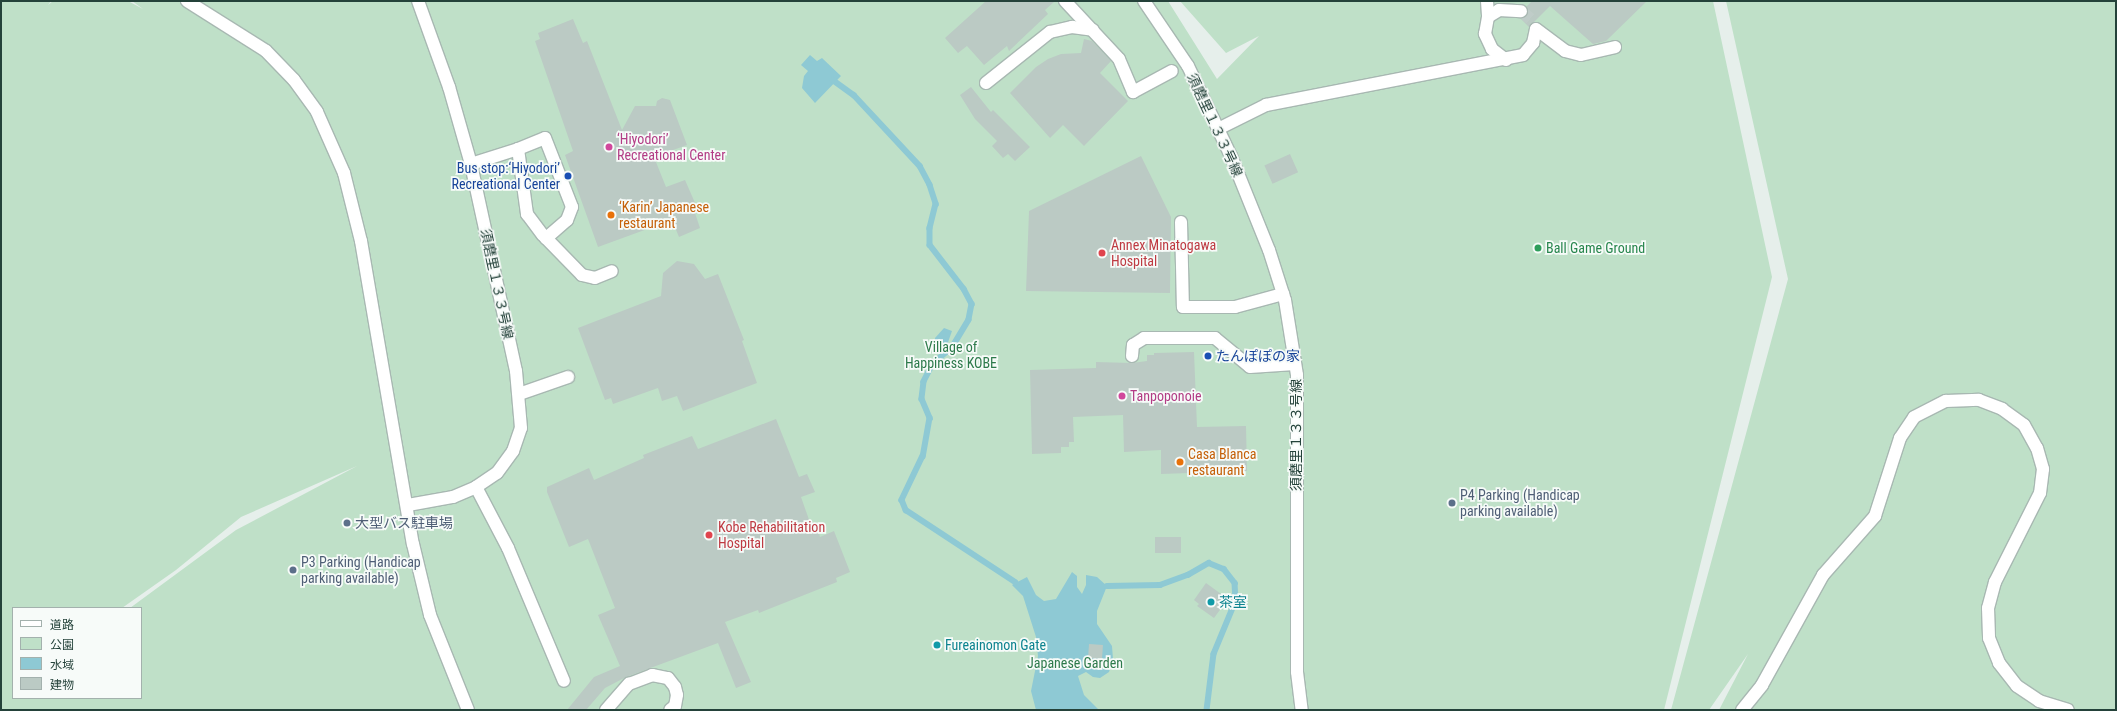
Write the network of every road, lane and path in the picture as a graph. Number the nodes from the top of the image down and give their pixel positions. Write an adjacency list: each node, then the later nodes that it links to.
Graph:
1 (186, 1): 25 (street)
2 (418, 1): 15 (street, 須磨里１３３号線)
3 (1065, 1): 8 (street)
4 (1144, 1): 11 (street, 須磨里１３３号線)
5 (1487, 1): 7 (street)
6 (1521, 11): 7 (street)
7 (1488, 17): 10 (street)
8 (1093, 30): 11 (street); 12 (street)
9 (1615, 47): 10 (street)
10 (1506, 60): 13 (street)
11 (1178, 68): 13 (street, 須磨里１３３号線)
12 (986, 83)
13 (1218, 129): 19 (street, 須磨里１３３号線)
14 (518, 149): 15 (street); 17 (street); 17 (street)
15 (471, 164): 23 (street, 須磨里１３３号線)
16 (1181, 222): 19 (street)
17 (546, 238): 18 (street)
18 (612, 271)
19 (1283, 294): 21 (street, 須磨里１３３号線)
20 (1132, 356): 21 (street)
21 (1295, 364): 30 (street, 須磨里１３３号線)
22 (568, 377): 23 (street)
23 (519, 394): 24 (street, 須磨里１３３号線)
24 (476, 487): 25 (street, 須磨里１３３号線); 26 (street)
25 (408, 505): 27 (street)
26 (564, 681)
27 (468, 710)
28 (606, 710): 29 (street)
29 (670, 710)
30 (1302, 710)
31 (1742, 710): 32 (street)
32 (2068, 710)

